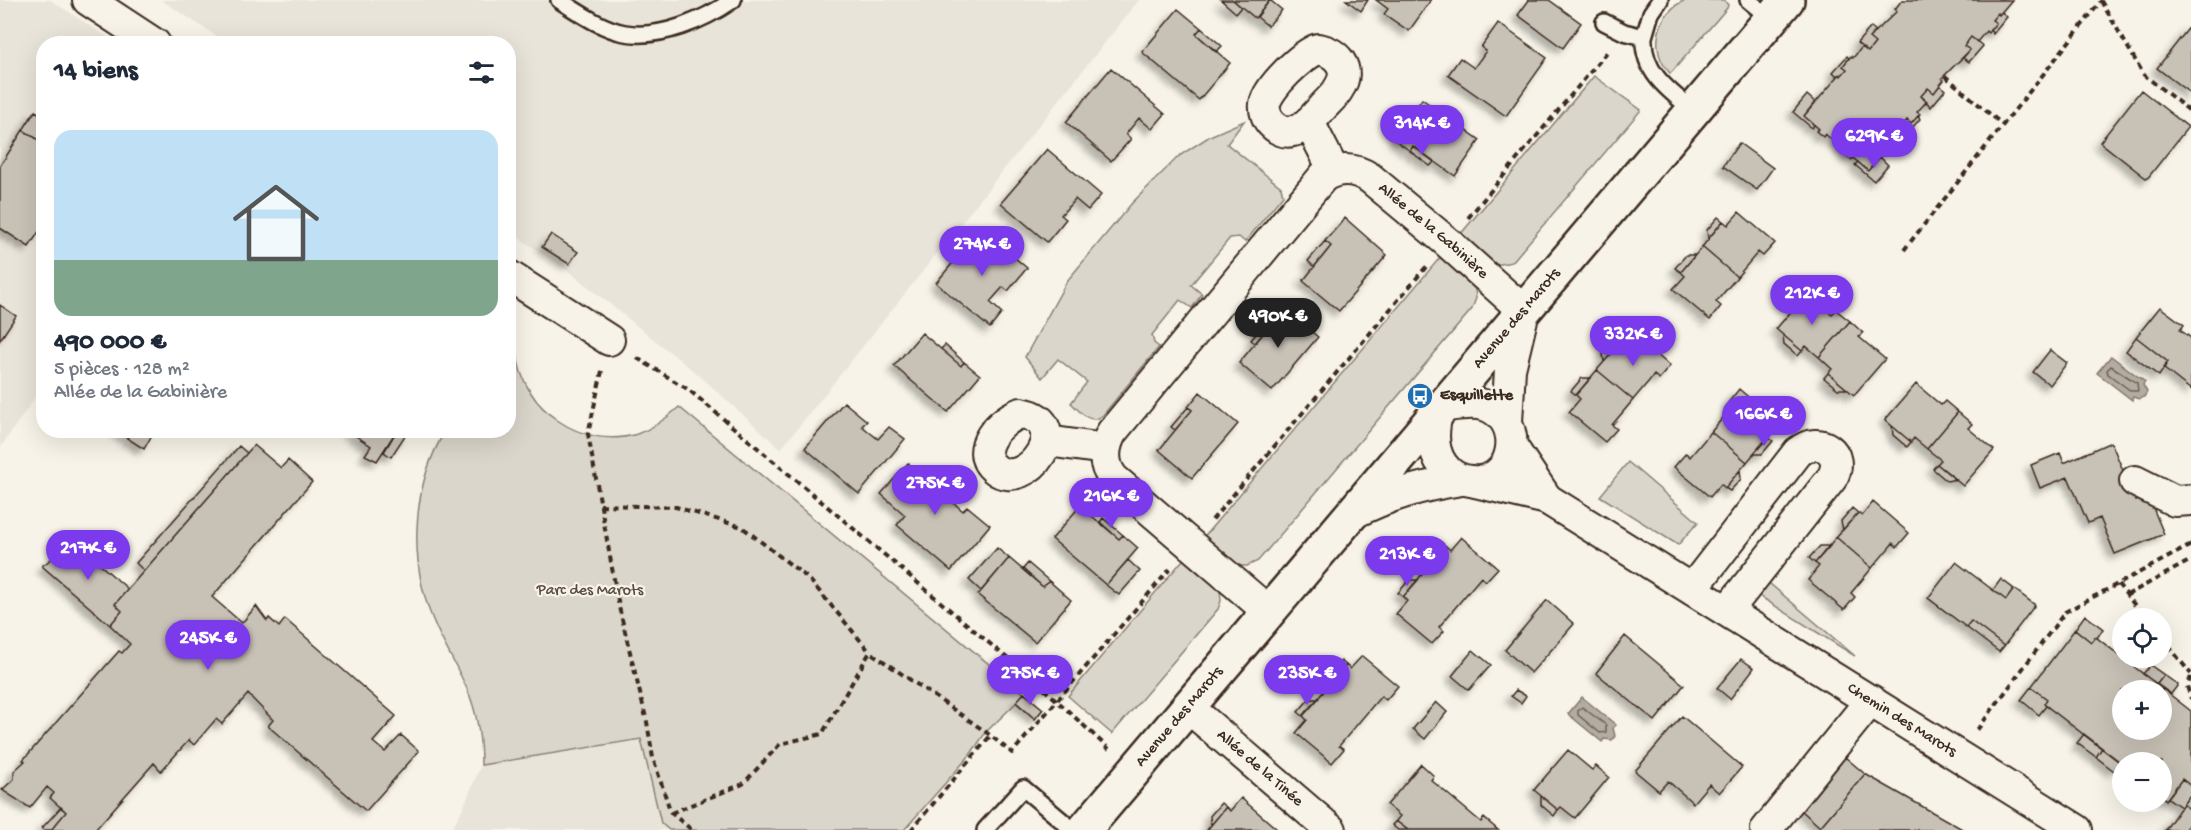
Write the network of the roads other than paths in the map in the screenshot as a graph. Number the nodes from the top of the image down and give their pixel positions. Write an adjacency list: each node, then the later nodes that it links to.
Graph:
1 (88, 0): 7 (street)
2 (559, 0): 3 (lane)
3 (733, 0)
4 (1660, 0): 8 (lane)
5 (1769, 6): 9 (street, Avenue des Marots)
6 (1604, 22): 8 (lane)
7 (143, 36)
8 (1644, 37): 9 (lane)
9 (1694, 111): 13 (street, Avenue des Marots)
10 (1309, 122): 11 (street)
11 (1334, 171): 13 (street, Allée de la Gabinière); 18 (street)
12 (516, 280): 14 (street)
13 (1524, 311): 15 (street, Avenue des Marots); 16 (street, Chemin des Marots)
14 (609, 340)
15 (1439, 411): 16 (street, Chemin des Marots); 19 (street, Chemin des Marots); 23 (street, Avenue des Marots)
16 (1510, 435): 19 (street, Chemin des Marots); 21 (street, Chemin des Marots)
17 (1047, 441): 18 (street)
18 (1105, 449): 26 (street)
19 (1469, 481): 21 (street, Chemin des Marots); 23 (street, Chemin des Marots)
20 (2135, 481): 22 (street)
21 (1547, 499): 24 (street, Chemin des Marots)
22 (2191, 500)
23 (1352, 514): 26 (street, Avenue des Marots)
24 (1692, 589): 25 (street, Chemin des Marots); 25 (street)
25 (1727, 611): 27 (street, Chemin des Marots)
26 (1269, 612): 28 (street, Avenue des Marots)
27 (1871, 700): 33 (street); 34 (street, Chemin des Marots)
28 (1189, 708): 31 (street, Avenue des Marots); 32 (street, Allée de la Tinée)
29 (985, 830): 30 (lane)
30 (1073, 830)
31 (1084, 830)
32 (1331, 830)
33 (1766, 830)
34 (2077, 830)

